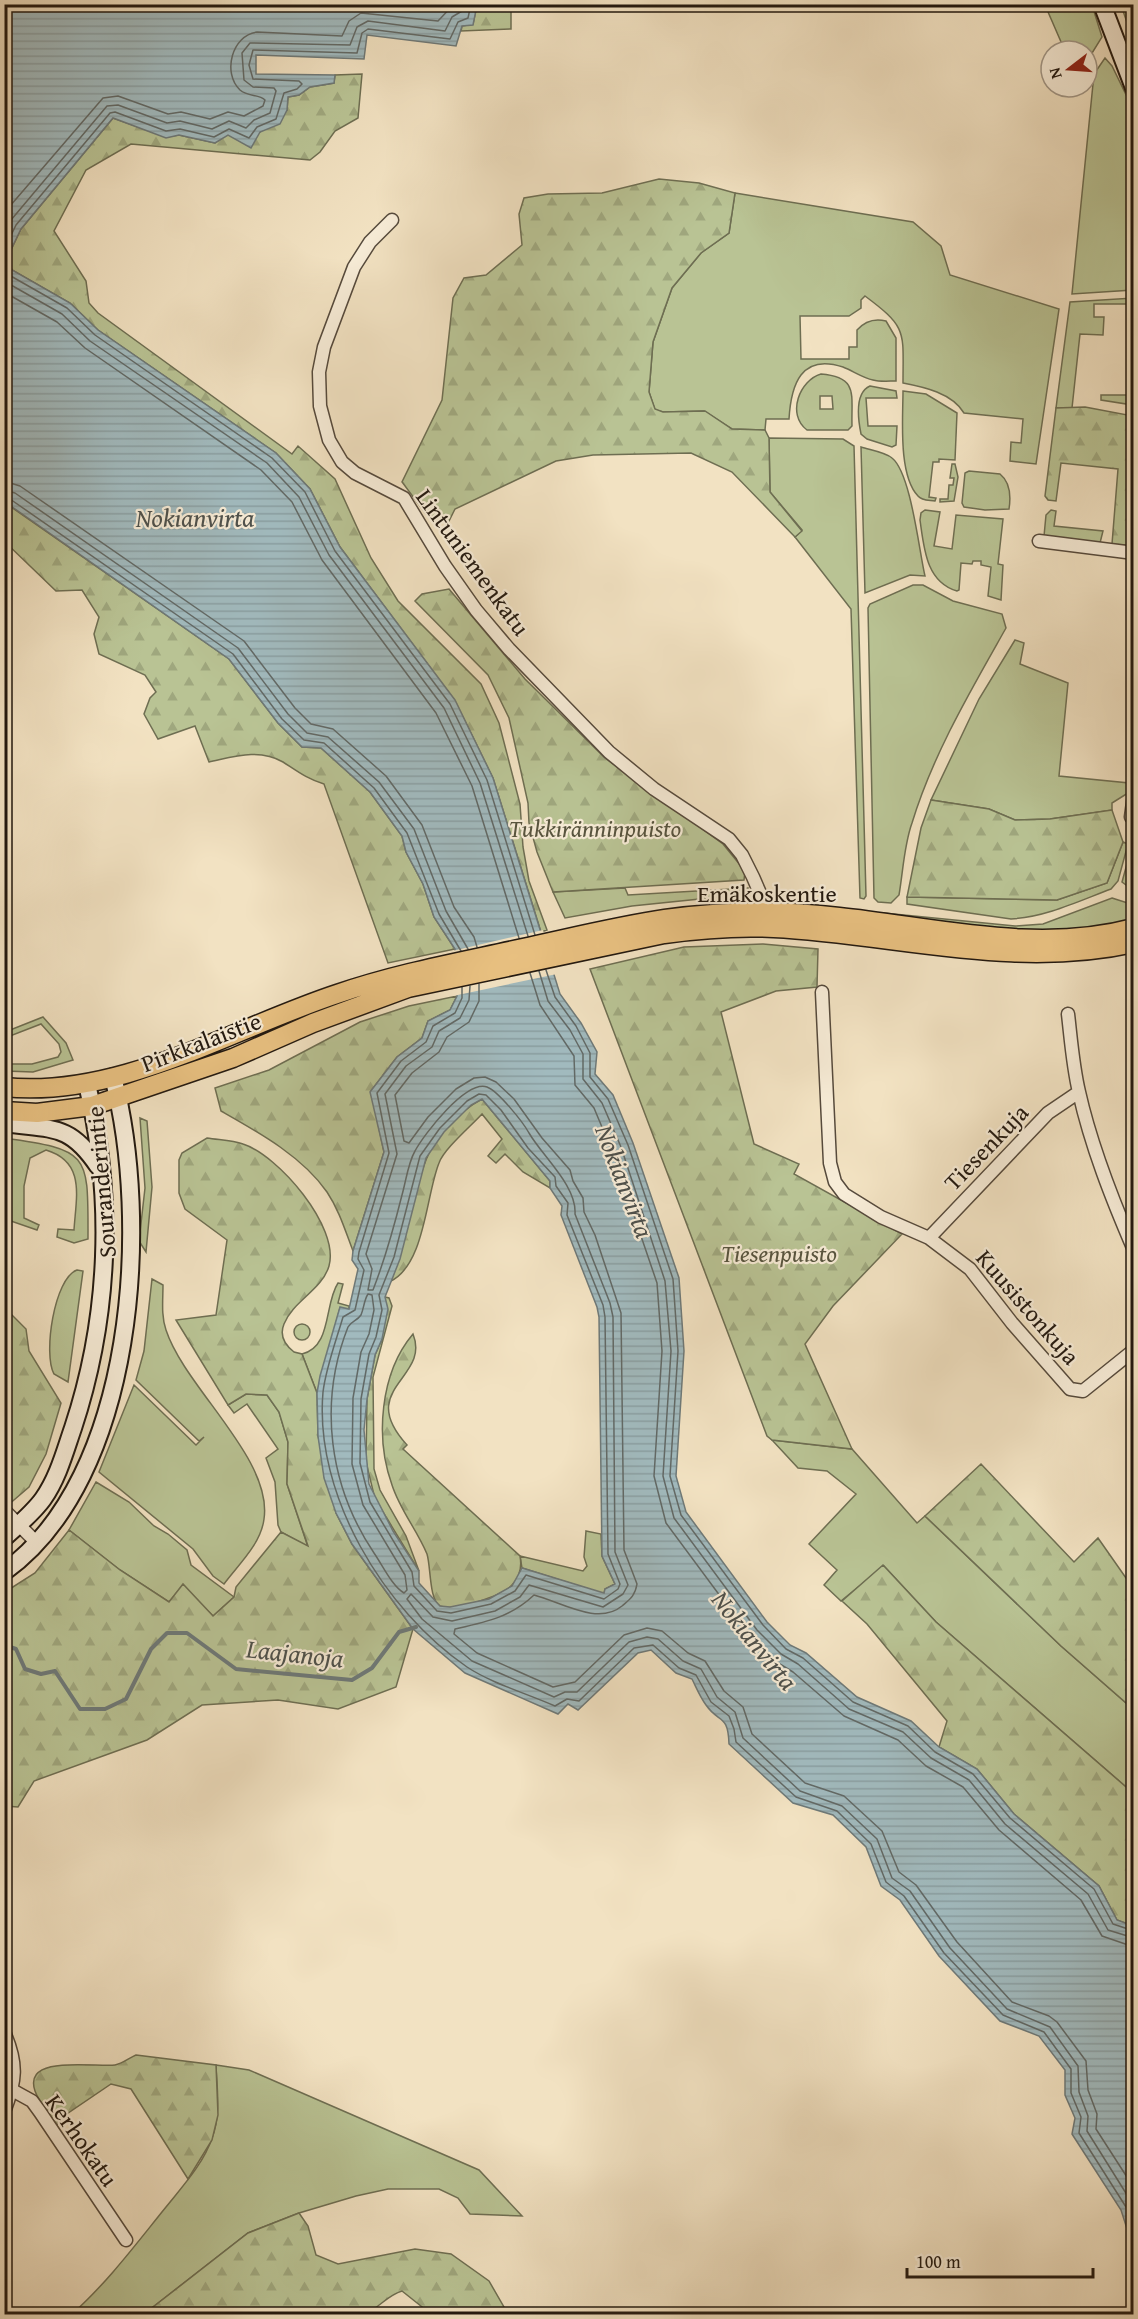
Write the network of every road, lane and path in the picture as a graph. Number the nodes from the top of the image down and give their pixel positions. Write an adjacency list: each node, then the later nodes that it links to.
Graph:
1 (1102, 4): 2 (street)
2 (1134, 88)
3 (392, 220): 8 (street, Lintuniemenkatu)
4 (1040, 541): 5 (street)
5 (1134, 553)
6 (1134, 795): 7 (street)
7 (1131, 817)
8 (764, 912): 9 (main road, Emäkoskentie); 11 (main road, Emäkoskentie)
9 (1134, 928)
10 (1134, 943): 11 (main road, Emäkoskentie)
11 (582, 944): 12 (main road, Emäkoskentie)
12 (406, 981): 15 (main road, Pirkkalaistie); 19 (main road, Pirkkalaistie)
13 (822, 992): 24 (street, Kuusistonkuja)
14 (1068, 1014): 18 (street)
15 (113, 1077): 16 (main road, Pirkkalaistie); 19 (street, Souranderintie)
16 (87, 1084): 17 (main road, Pirkkalaistie); 20 (street, Souranderintie)
17 (4, 1087)
18 (1079, 1092): 24 (street, Tiesenkuja); 25 (street)
19 (119, 1098): 20 (main road, Pirkkalaistie); 30 (street, Souranderintie)
20 (92, 1106): 21 (main road, Pirkkalaistie); 23 (street, Souranderintie)
21 (4, 1111)
22 (4, 1123): 23 (street)
23 (103, 1173): 28 (street, Souranderintie)
24 (929, 1238): 26 (street, Kuusistonkuja)
25 (1134, 1250)
26 (1134, 1350)
27 (4, 1510): 28 (street)
28 (19, 1523): 29 (street, Souranderintie); 30 (street)
29 (4, 1538)
30 (37, 1544): 31 (street, Souranderintie)
31 (4, 1572)
32 (4, 2032): 33 (street, Kerhokatu)
33 (12, 2090): 34 (street); 35 (street, Kerhokatu)
34 (4, 2112)
35 (126, 2240)

